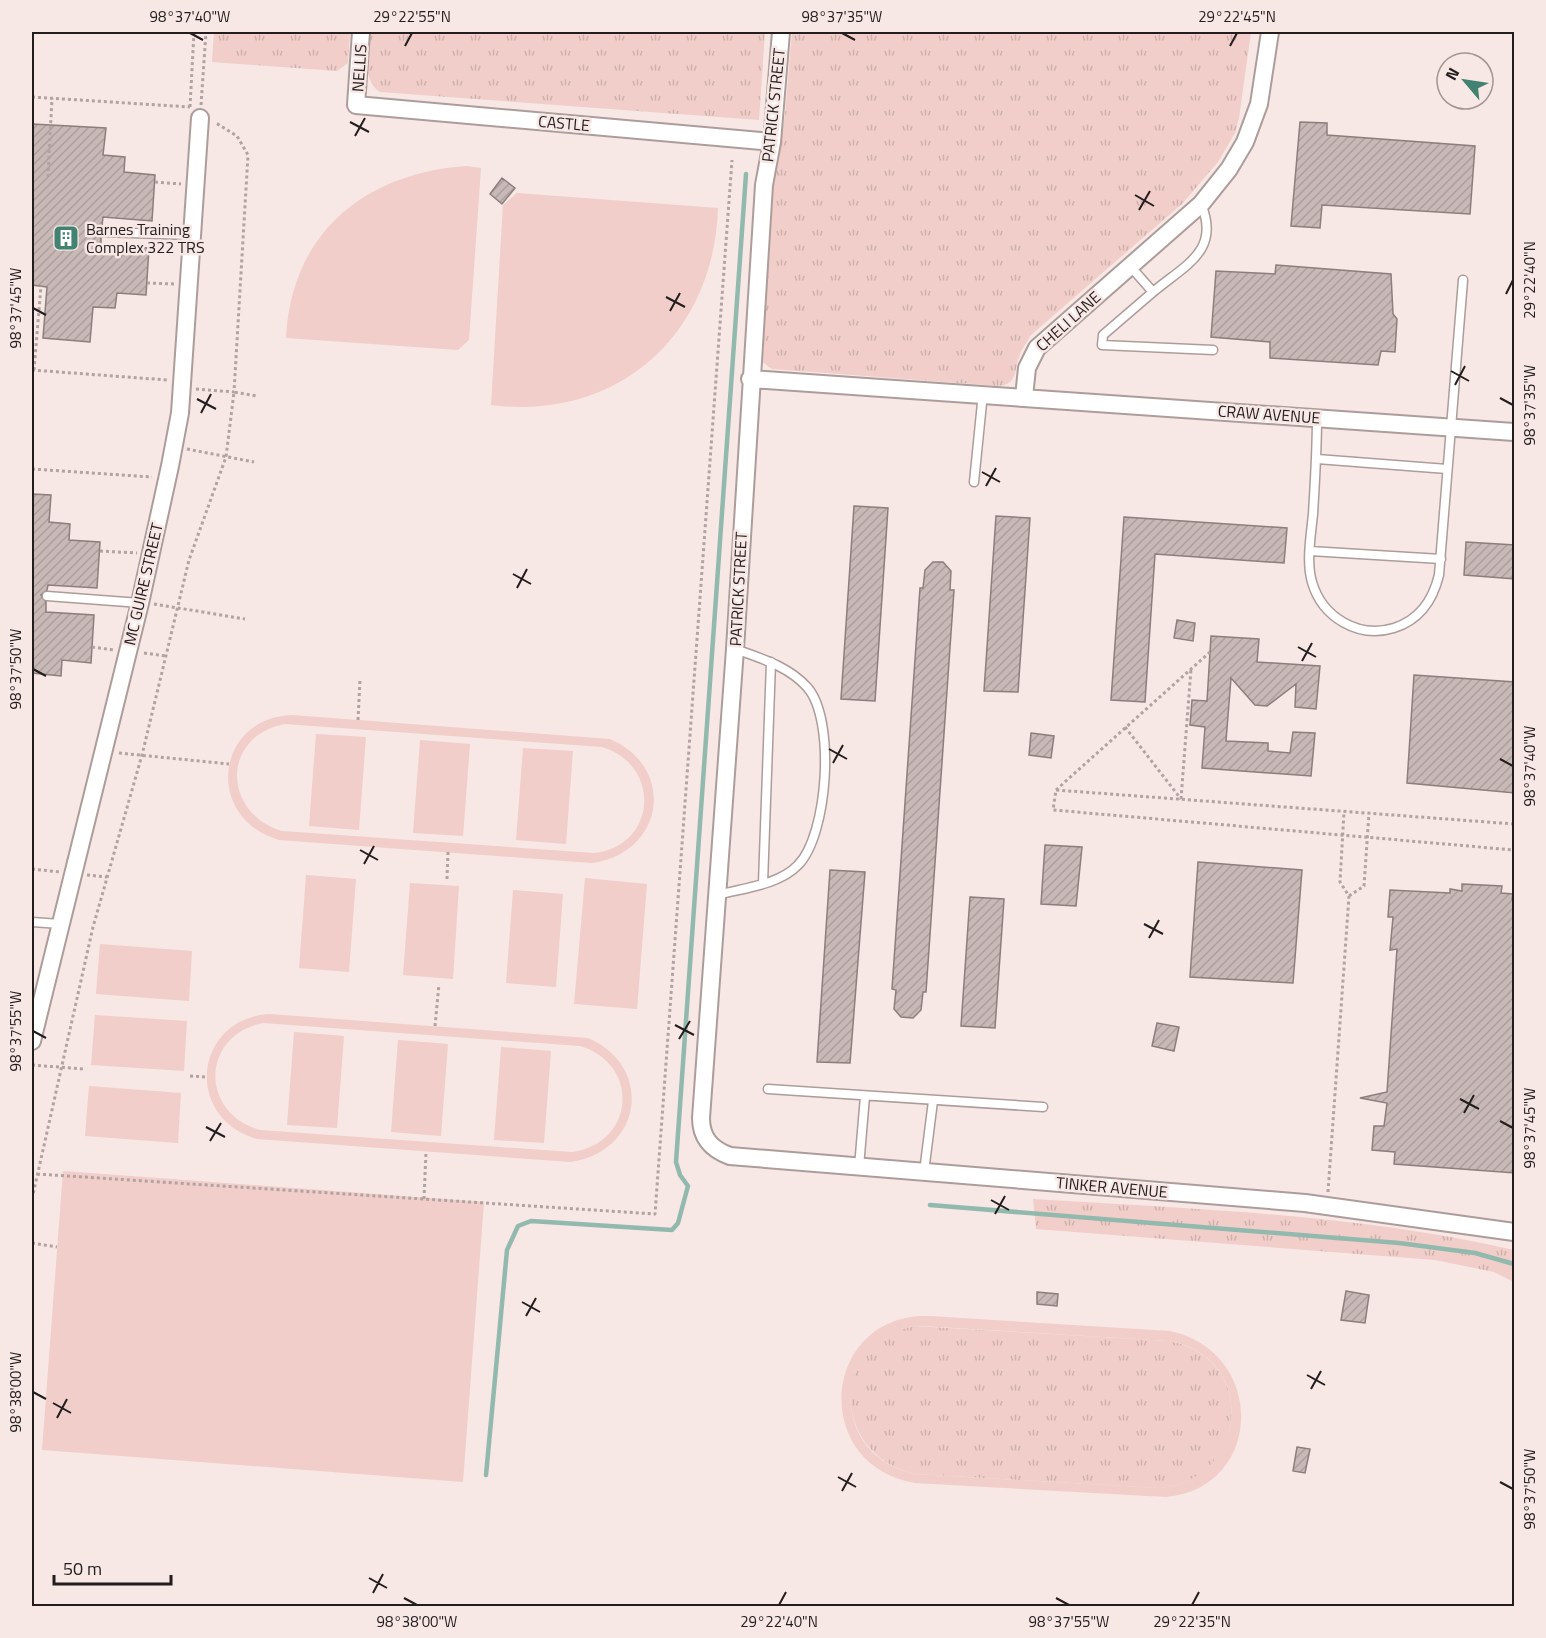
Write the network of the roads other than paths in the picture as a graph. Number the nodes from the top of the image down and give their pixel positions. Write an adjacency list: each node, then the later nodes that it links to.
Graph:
1 (361, 32): 4 (street, NELLIS)
2 (781, 32): 6 (street, PATRICK STREET)
3 (1270, 32): 7 (street, CHELI LANE)
4 (356, 105): 6 (street, CASTLE)
5 (197, 116): 9 (street, MC GUIRE STREET)
6 (772, 142): 14 (street, PATRICK STREET)
7 (1201, 204): 10 (street, CHELI LANE); 12 (lane)
8 (101, 232): 9 (lane)
9 (192, 235): 26 (street, MC GUIRE STREET)
10 (1130, 266): 12 (lane); 16 (street, CHELI LANE)
11 (1462, 280): 18 (lane)
12 (1153, 292): 13 (lane)
13 (1213, 350)
14 (750, 379): 15 (street); 27 (street, PATRICK STREET)
15 (983, 393): 16 (street); 22 (lane)
16 (1024, 397): 17 (street, CRAW AVENUE)
17 (1317, 417): 18 (street, CRAW AVENUE); 20 (lane)
18 (1451, 427): 19 (street, CRAW AVENUE); 21 (lane)
19 (1515, 432)
20 (1317, 459): 21 (lane); 23 (lane)
21 (1448, 469): 24 (lane)
22 (974, 483)
23 (1310, 551): 24 (lane); 24 (lane)
24 (1441, 559)
25 (47, 596): 26 (lane)
26 (140, 603): 32 (street, MC GUIRE STREET)
27 (735, 650): 28 (lane); 30 (street, PATRICK STREET)
28 (771, 662): 29 (lane); 29 (lane)
29 (762, 883): 30 (lane)
30 (718, 895): 38 (street, PATRICK STREET)
31 (32, 922): 32 (lane)
32 (60, 924): 33 (street, MC GUIRE STREET)
33 (32, 1041)
34 (768, 1089): 35 (lane)
35 (865, 1096): 36 (lane); 39 (lane)
36 (933, 1101): 37 (lane); 40 (lane)
37 (1043, 1107)
38 (710, 1146): 39 (street, TINKER AVENUE)
39 (859, 1167): 40 (street, TINKER AVENUE)
40 (924, 1172): 41 (street, TINKER AVENUE)
41 (1515, 1232)

